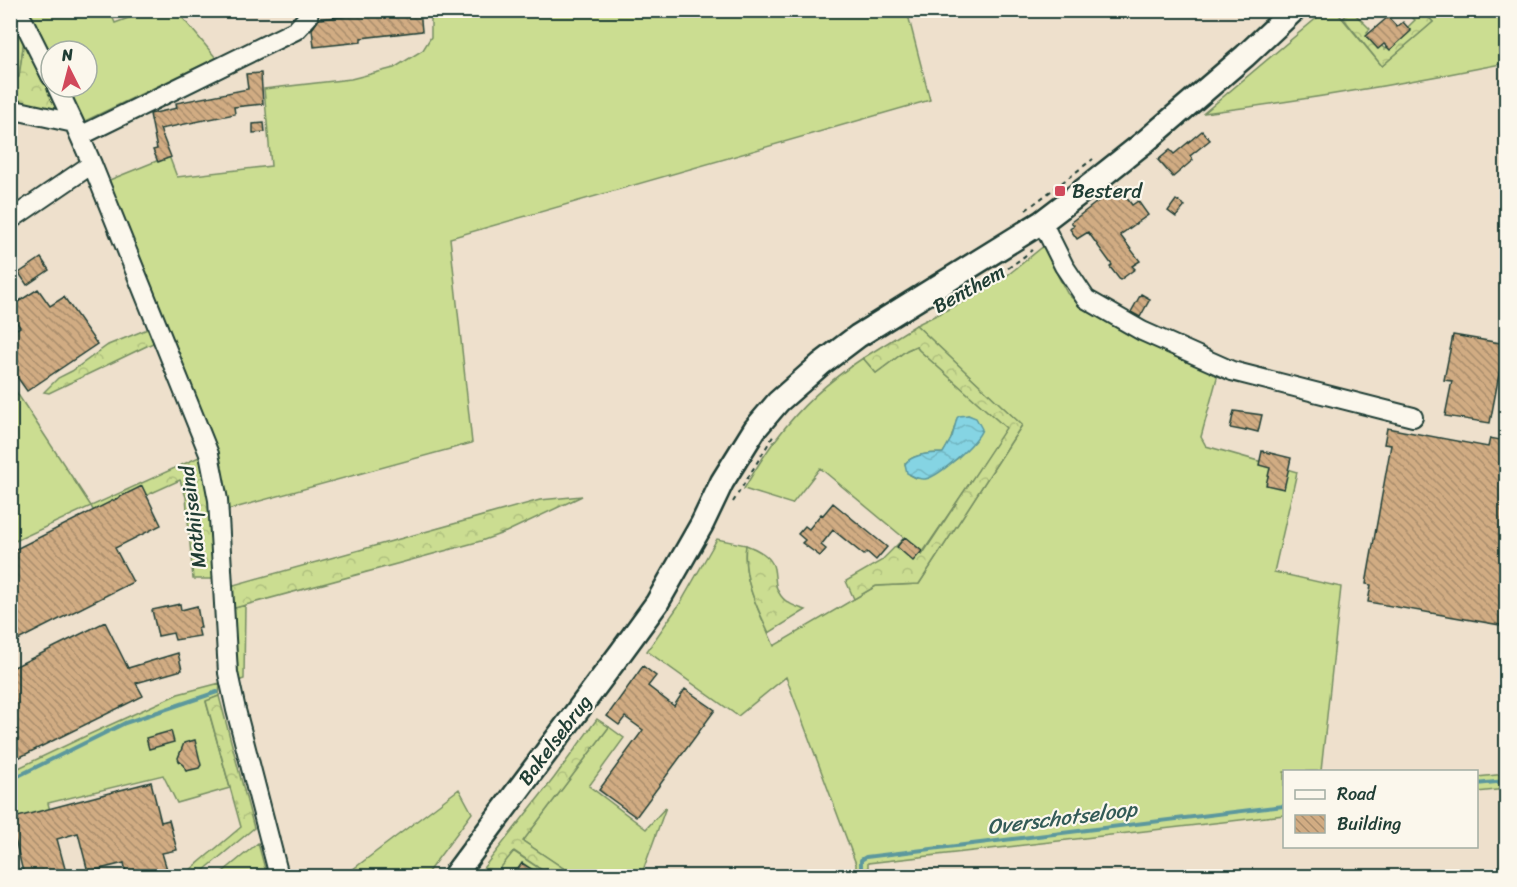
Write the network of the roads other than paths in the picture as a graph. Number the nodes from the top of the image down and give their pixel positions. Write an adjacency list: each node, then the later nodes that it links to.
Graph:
1 (16, 10): 4 (street)
2 (309, 10): 7 (street)
3 (1294, 10): 10 (main road, Benthem)
4 (39, 52)
5 (63, 99): 7 (street, Mathijseind)
6 (10, 109): 7 (street)
7 (77, 129): 8 (street, Mathijseind)
8 (92, 164): 9 (street); 13 (street, Mathijseind)
9 (10, 220)
10 (1046, 228): 11 (street); 12 (main road, Benthem)
11 (1413, 417)
12 (657, 603): 14 (main road, Bakelsebrug)
13 (279, 876)
14 (454, 876)

